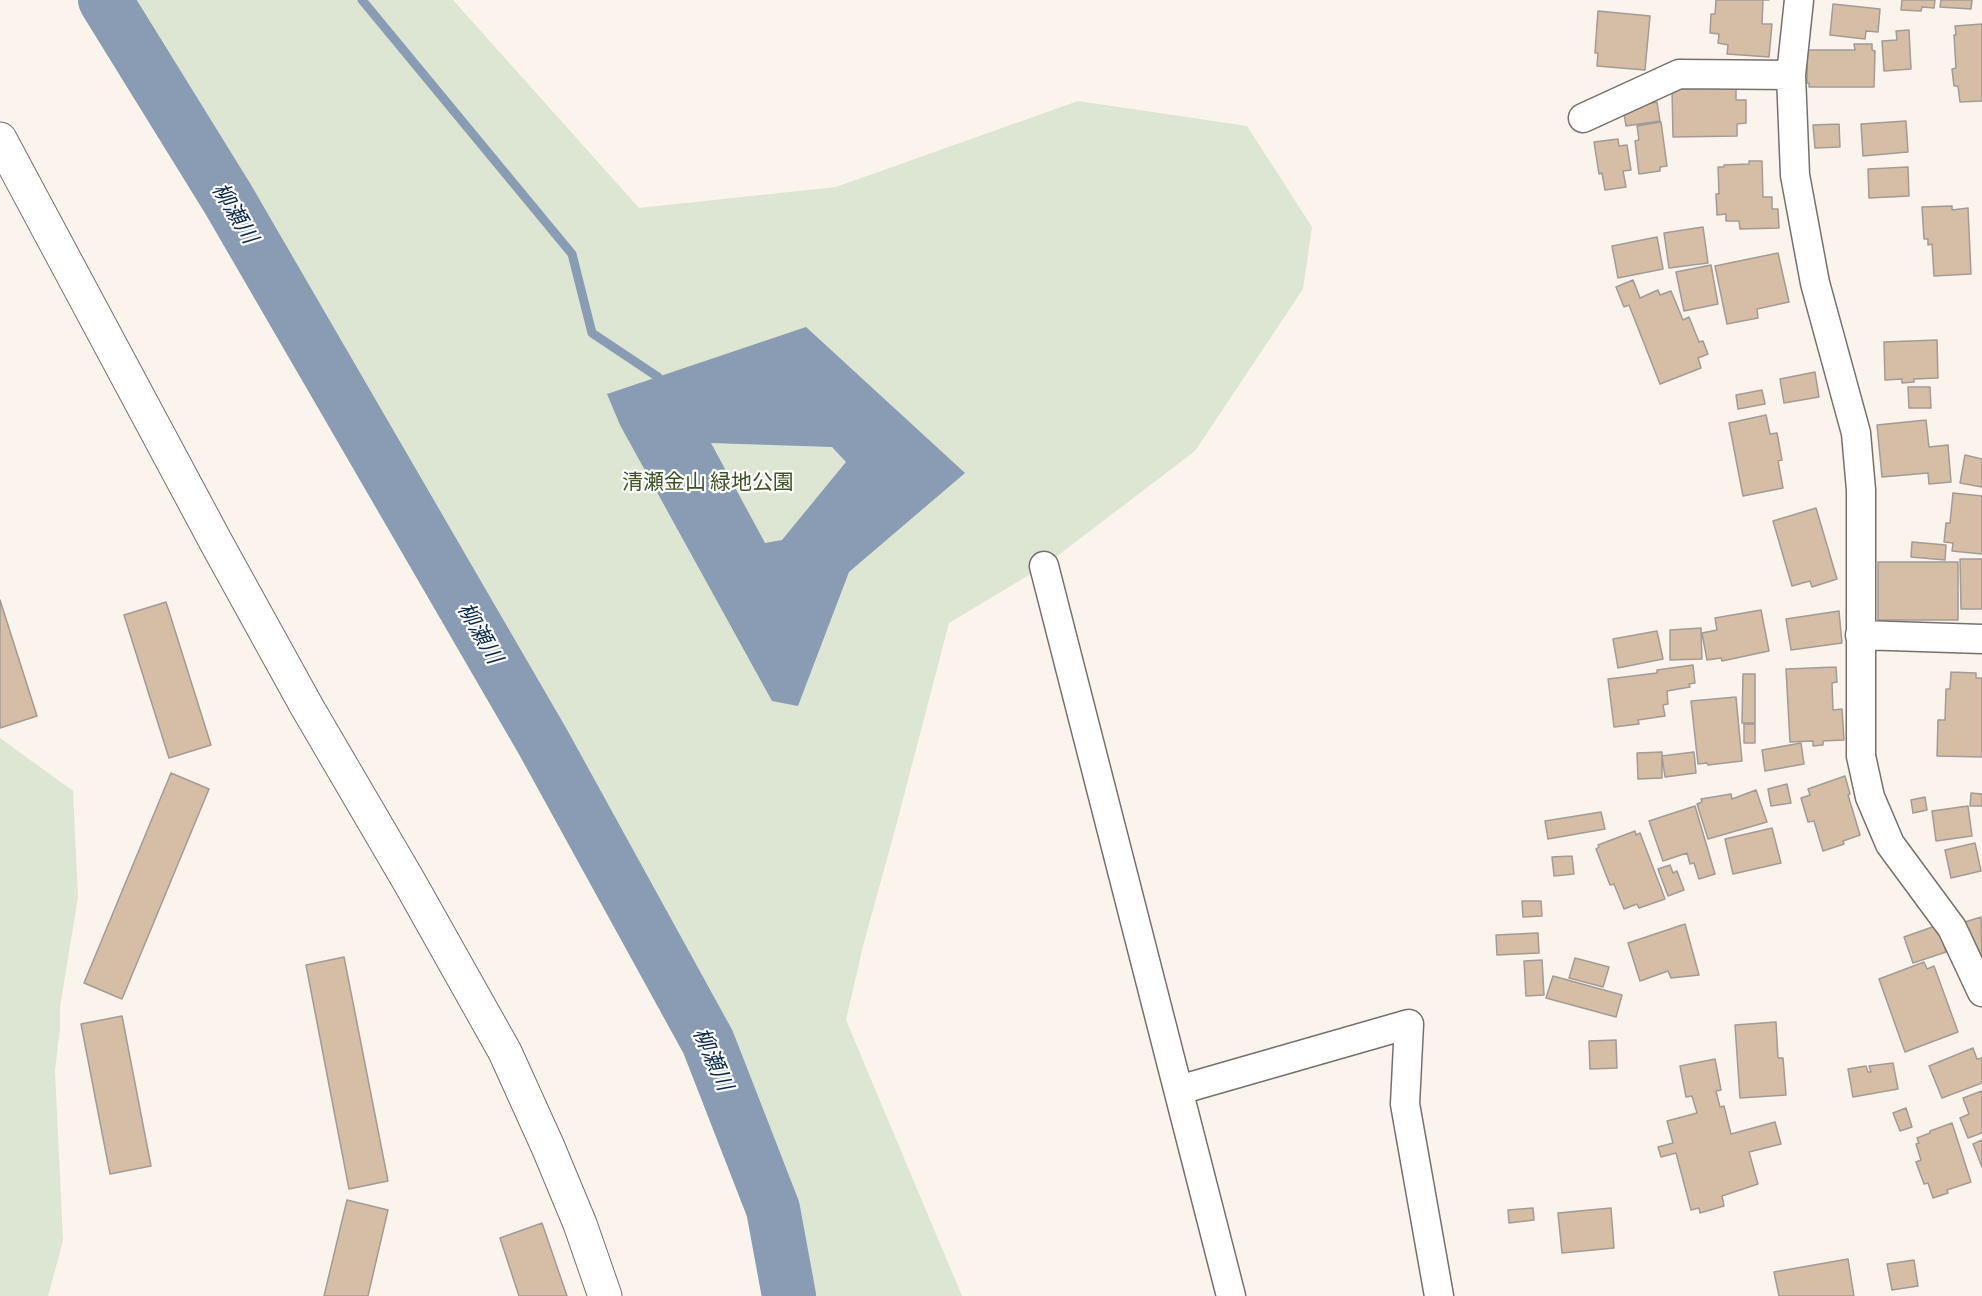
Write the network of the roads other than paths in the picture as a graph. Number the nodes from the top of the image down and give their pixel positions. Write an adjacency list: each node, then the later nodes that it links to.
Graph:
1 (1799, 0): 2 (street)
2 (1791, 75): 3 (street); 6 (street)
3 (1583, 118)
4 (0, 139): 10 (street)
5 (1044, 566): 9 (street)
6 (1860, 635): 7 (street); 8 (street)
7 (1982, 639)
8 (1982, 992)
9 (1179, 1090): 11 (street); 12 (street)
10 (605, 1296)
11 (1232, 1296)
12 (1439, 1296)

